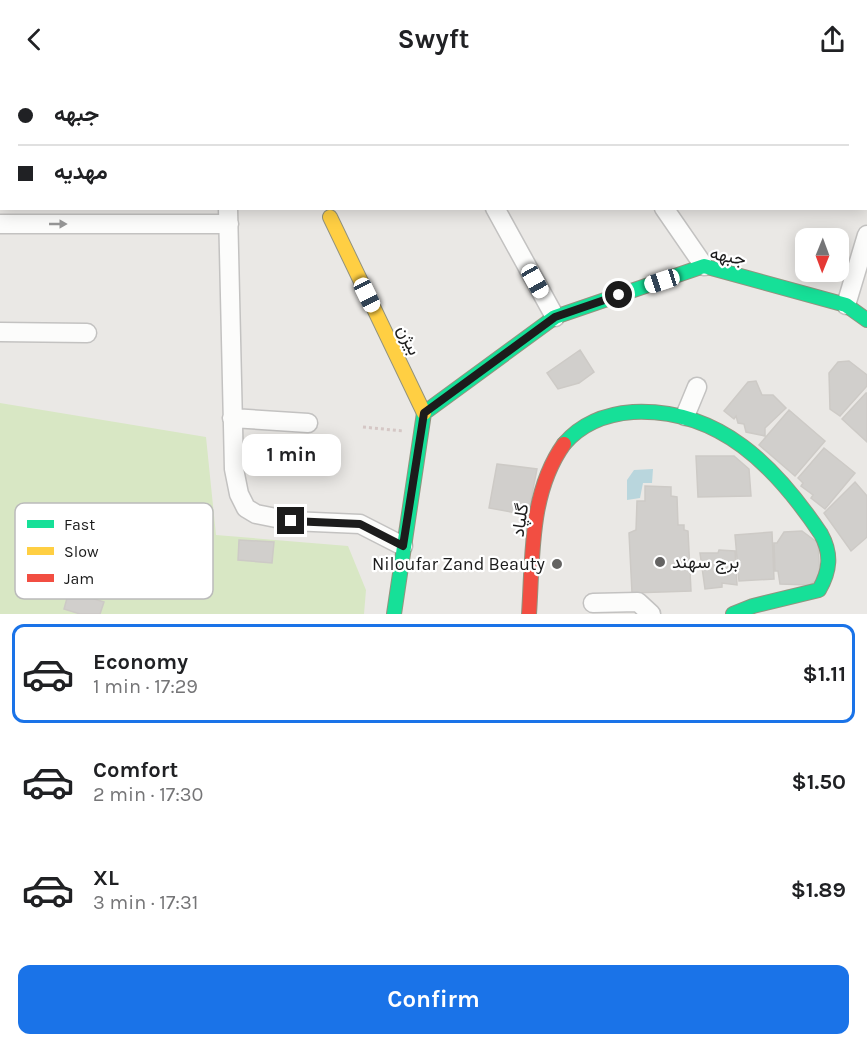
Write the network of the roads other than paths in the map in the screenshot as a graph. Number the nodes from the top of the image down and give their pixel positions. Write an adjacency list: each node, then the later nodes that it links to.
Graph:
1 (496, 210): 9 (street)
2 (665, 210): 7 (street)
3 (229, 216): 5 (street, one-way to 3); 16 (street)
4 (330, 217): 14 (street, بیژن)
5 (0, 224)
6 (867, 235): 8 (street)
7 (704, 266): 8 (street, جبهه); 9 (street, جبهه)
8 (846, 304): 10 (street)
9 (555, 317): 14 (street, جبهه)
10 (867, 320)
11 (0, 332): 12 (street)
12 (87, 333)
13 (697, 387): 15 (street)
14 (424, 413): 18 (street)
15 (685, 416): 22 (street, گلپاد); 23 (street)
16 (232, 418): 17 (street); 18 (street)
17 (308, 423)
18 (403, 546): 21 (street)
19 (593, 603): 20 (street)
20 (645, 608)
21 (394, 614)
22 (529, 614)
23 (733, 614)

